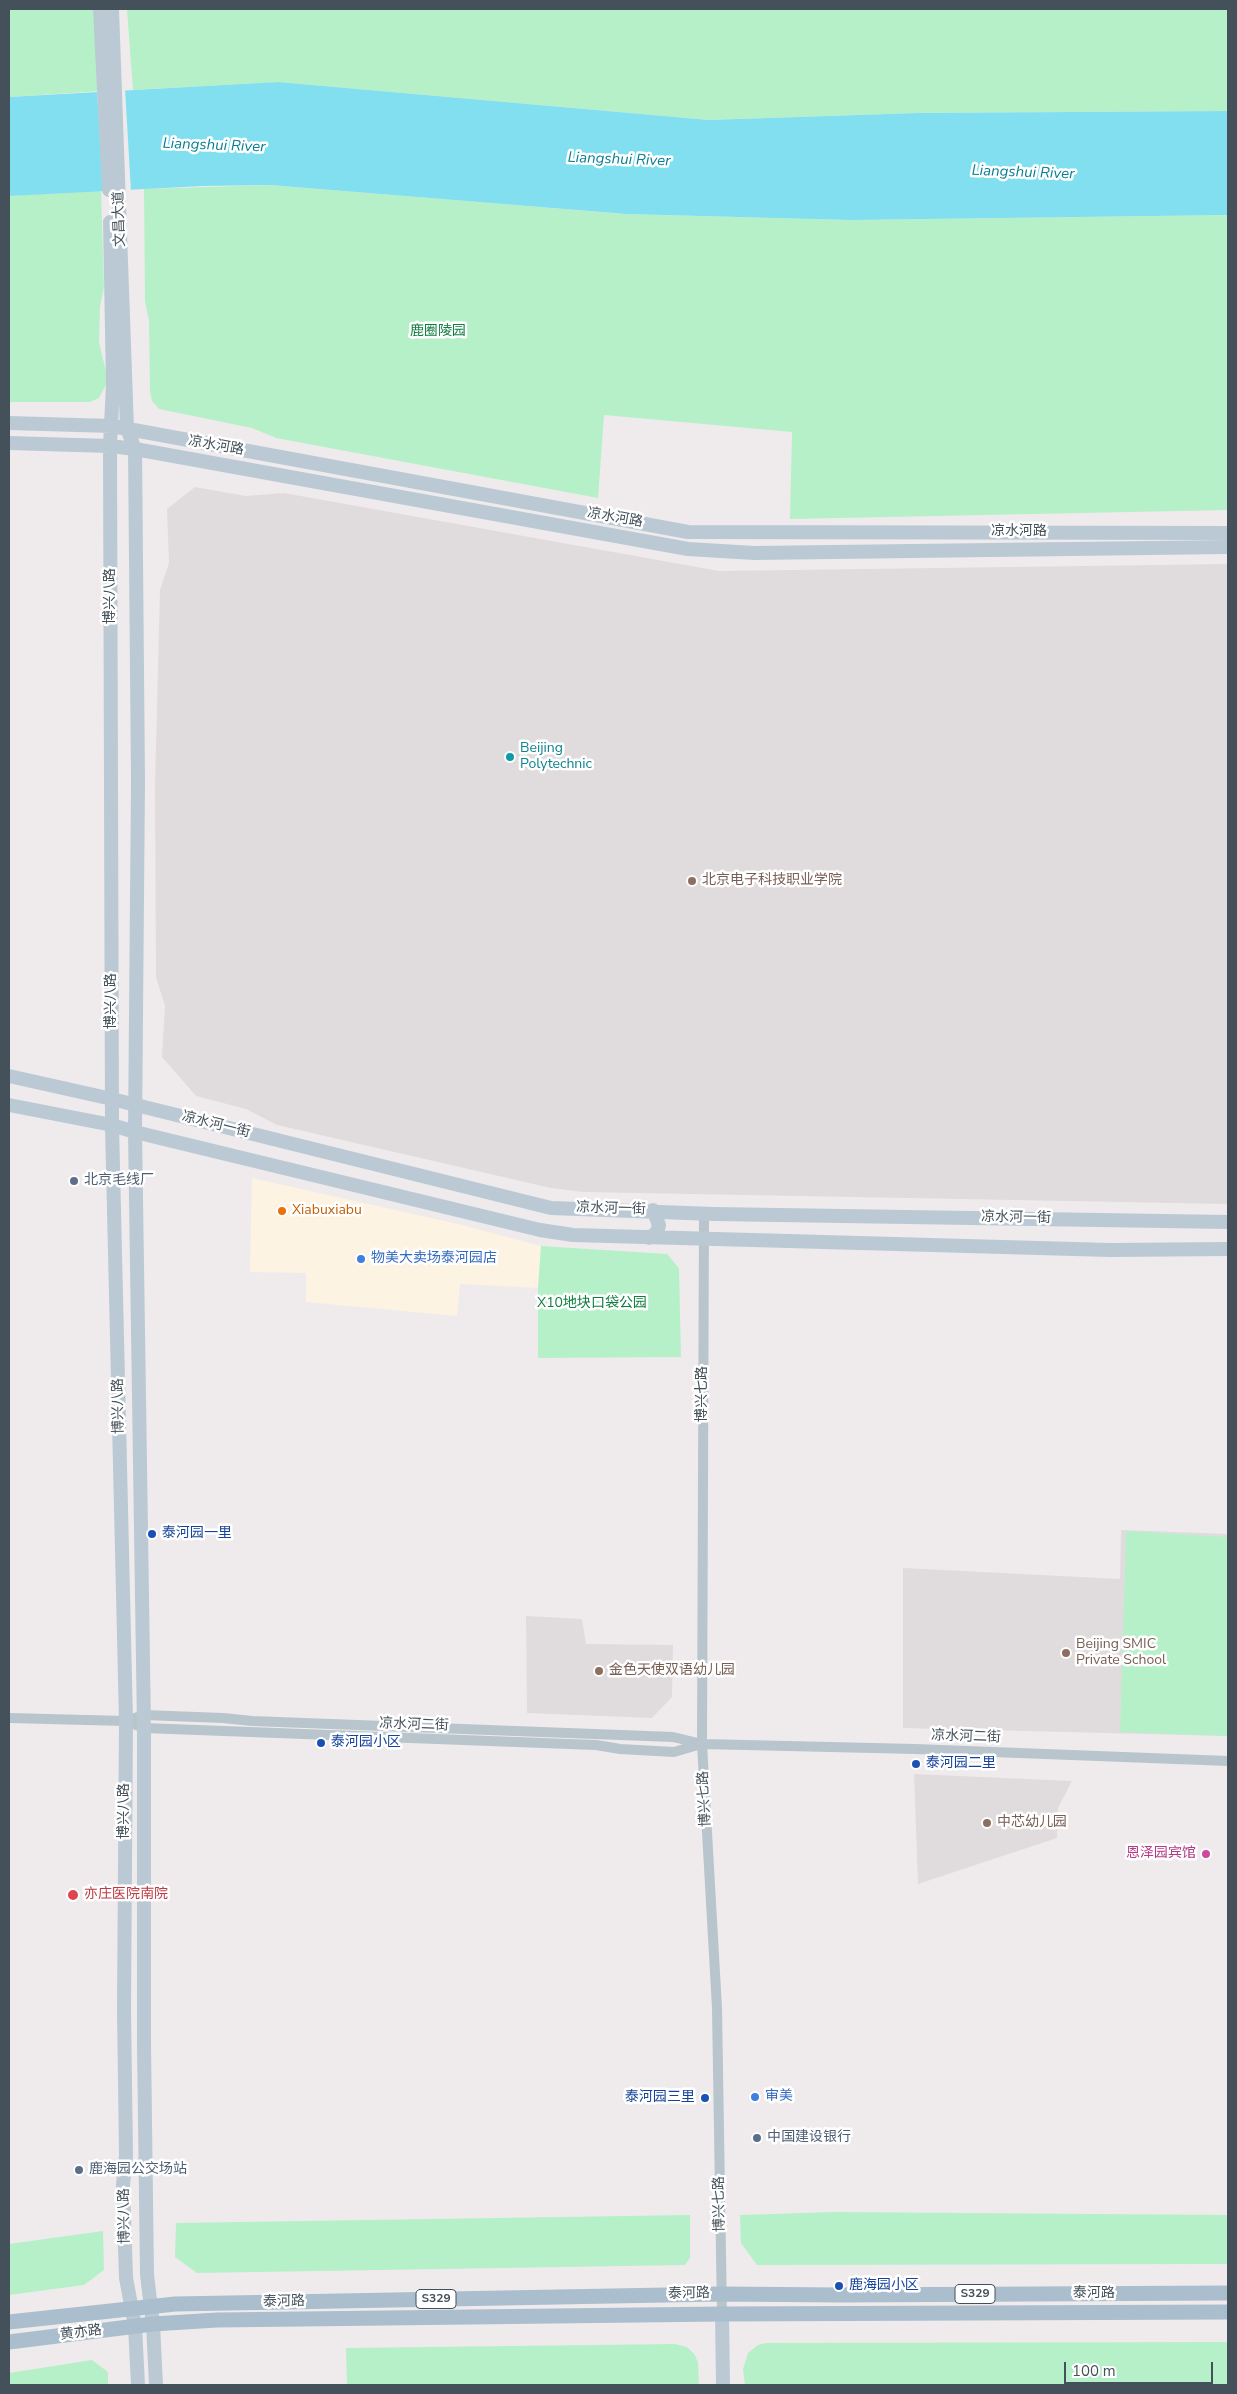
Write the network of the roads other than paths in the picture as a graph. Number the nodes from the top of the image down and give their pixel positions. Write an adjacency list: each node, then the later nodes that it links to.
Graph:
1 (106, 14): 2 (main road, 文昌大道)
2 (115, 215): 4 (main road, 文昌大道); 5 (main road, 文昌大道)
3 (9, 423): 4 (main road, 凉水河路)
4 (112, 426): 5 (main road, 凉水河路); 7 (main road, 博兴八路)
5 (127, 429): 8 (main road, 博兴八路); 9 (main road, 凉水河路)
6 (9, 443): 7 (main road, 凉水河路)
7 (110, 446): 8 (main road, 凉水河路); 12 (main road, 博兴八路)
8 (135, 449): 10 (main road, 凉水河路); 14 (main road, 博兴八路)
9 (1228, 533)
10 (1228, 548)
11 (9, 1076): 12 (main road, 凉水河一街)
12 (112, 1099): 14 (main road, 凉水河一街); 15 (main road, 博兴八路)
13 (9, 1105): 15 (main road, 凉水河一街)
14 (135, 1105): 16 (main road, 博兴八路); 17 (main road, 凉水河一街)
15 (112, 1125): 16 (main road, 凉水河一街); 24 (main road, 博兴八路)
16 (134, 1132): 20 (main road, 凉水河一街); 25 (main road, 博兴八路)
17 (653, 1210): 18 (main road, 凉水河一街); 20 (main road)
18 (704, 1213): 19 (main road, 凉水河一街); 21 (street, 博兴七路)
19 (1228, 1222)
20 (649, 1238): 21 (main road, 凉水河一街)
21 (704, 1239): 22 (main road, 凉水河一街); 26 (street, 博兴七路)
22 (1228, 1249)
23 (9, 1718): 24 (street, 凉水河二街)
24 (126, 1721): 25 (street, 凉水河二街); 31 (main road, 博兴八路)
25 (144, 1722): 26 (street, 凉水河二街); 26 (street, 凉水河二街); 30 (main road, 博兴八路)
26 (702, 1744): 27 (street, 凉水河二街); 29 (street, 博兴七路)
27 (1228, 1761)
28 (1228, 2293): 29 (main road, 泰河路 / S329)
29 (721, 2294): 30 (main road, 泰河路 / S329); 33 (street, 博兴七路)
30 (151, 2305): 31 (main road, 黄亦路 / S329); 35 (main road, 博兴八路)
31 (131, 2308): 34 (main road, 黄亦路 / S329); 36 (main road, 博兴八路)
32 (1228, 2312): 33 (main road, 泰河路 / S329)
33 (722, 2314): 35 (main road, 泰河路 / S329); 40 (main road, 博兴七路)
34 (9, 2322)
35 (153, 2324): 36 (main road, 黄亦路 / S329); 39 (main road, 博兴八路)
36 (135, 2326): 37 (main road, 黄亦路 / S329); 38 (main road, 博兴八路)
37 (9, 2342)
38 (138, 2385)
39 (156, 2385)
40 (722, 2385)

